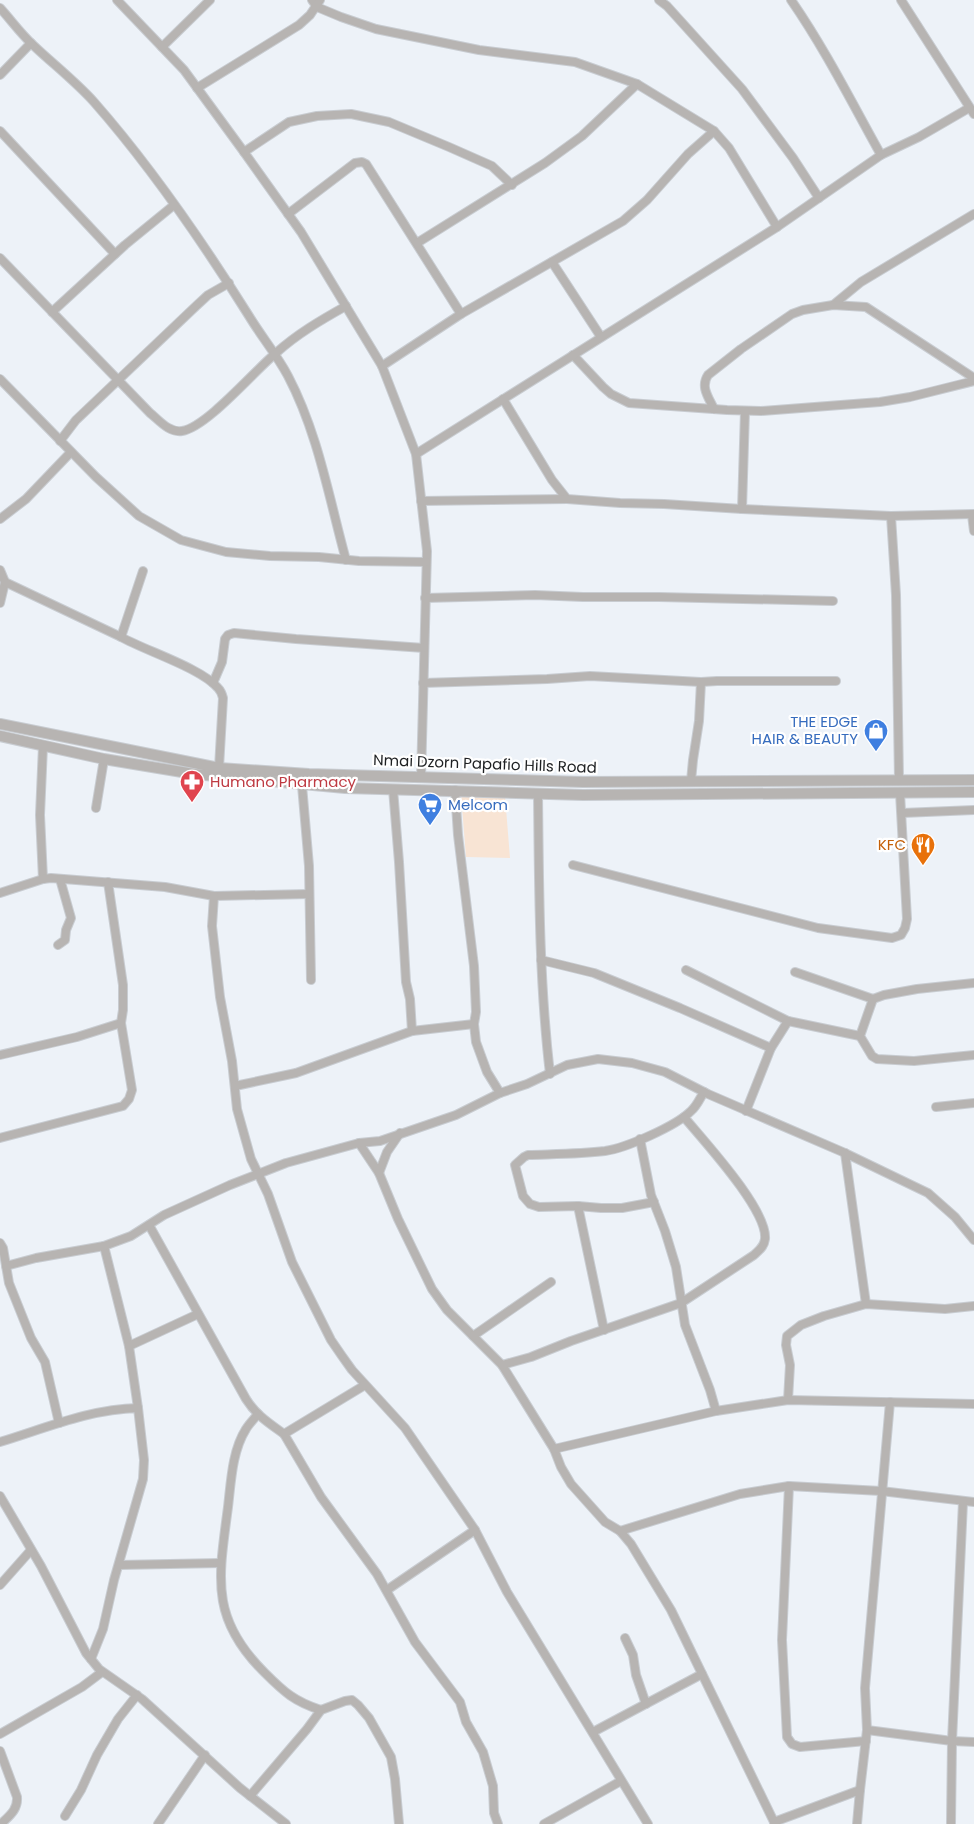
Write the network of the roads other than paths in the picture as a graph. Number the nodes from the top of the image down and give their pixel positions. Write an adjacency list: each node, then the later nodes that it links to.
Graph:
1 (117, 0): 9 (street)
2 (210, 0): 9 (street)
3 (659, 0): 19 (street)
4 (791, 0): 17 (street)
5 (901, 0): 13 (street)
6 (316, 2): 11 (street); 12 (street)
7 (0, 8): 8 (street)
8 (31, 44): 10 (street); 20 (street)
9 (162, 47): 12 (street)
10 (0, 75)
11 (637, 84): 15 (street); 18 (street)
12 (197, 88): 16 (street)
13 (972, 111): 17 (street)
14 (0, 131): 25 (street)
15 (714, 131): 23 (street); 27 (street)
16 (244, 152): 18 (street); 21 (street)
17 (881, 155): 19 (street)
18 (512, 185): 24 (street)
19 (819, 198): 23 (street)
20 (174, 205): 25 (street); 28 (street)
21 (288, 214): 24 (street); 30 (street)
22 (974, 214): 29 (street)
23 (777, 227): 33 (street)
24 (417, 243): 32 (street)
25 (115, 254): 31 (street)
26 (0, 258): 31 (street)
27 (552, 262): 32 (street); 33 (street)
28 (229, 283): 34 (street); 37 (street)
29 (834, 305): 38 (street); 41 (street)
30 (346, 306): 34 (street); 36 (street)
31 (52, 312): 37 (street)
32 (461, 314): 36 (street)
33 (601, 337): 35 (street)
34 (275, 354): 37 (street); 53 (street)
35 (573, 355): 40 (street); 41 (street)
36 (382, 366): 45 (street)
37 (118, 379): 43 (street)
38 (974, 379): 42 (street)
39 (0, 380): 43 (street)
40 (503, 399): 45 (street); 46 (street)
41 (714, 410): 42 (street)
42 (745, 412): 48 (street)
43 (60, 441): 44 (street)
44 (71, 452): 51 (street); 53 (street)
45 (416, 454): 47 (street)
46 (567, 499): 47 (street); 48 (street)
47 (421, 501): 54 (street)
48 (742, 509): 50 (street)
49 (973, 515): 50 (street); 52 (street)
50 (891, 516): 74 (street)
51 (0, 519)
52 (974, 531)
53 (346, 560): 54 (street)
54 (426, 562): 58 (street)
55 (0, 570): 57 (street)
56 (143, 571): 61 (street)
57 (5, 582): 60 (street); 61 (street)
58 (425, 598): 59 (street); 62 (street)
59 (833, 601)
60 (0, 603)
61 (121, 638): 65 (street)
62 (424, 648): 65 (street); 66 (street)
63 (836, 681): 64 (street)
64 (701, 682): 66 (street); 76 (street)
65 (213, 683): 71 (street)
66 (423, 683): 73 (street)
67 (0, 724): 71 (street, Nmai Dzorn Papafio Hills Road)
68 (0, 736): 69 (street, Nmai Dzorn Papafio Hills Road)
69 (44, 746): 70 (street, Nmai Dzorn Papafio Hills Road); 87 (street)
70 (104, 758): 77 (street, Nmai Dzorn Papafio Hills Road); 83 (street)
71 (219, 768): 72 (street, Nmai Dzorn Papafio Hills Road)
72 (301, 774): 73 (street, Nmai Dzorn Papafio Hills Road); 77 (street)
73 (421, 778): 76 (street, Nmai Dzorn Papafio Hills Road)
74 (899, 780): 75 (street, Nmai Dzorn Papafio Hills Road); 76 (street, Nmai Dzorn Papafio Hills Road)
75 (974, 780)
76 (691, 781)
77 (302, 785): 78 (street, Nmai Dzorn Papafio Hills Road); 91 (street)
78 (393, 789): 79 (street, Nmai Dzorn Papafio Hills Road); 103 (street)
79 (455, 790): 81 (street, Nmai Dzorn Papafio Hills Road); 102 (street)
80 (974, 792): 82 (street, Nmai Dzorn Papafio Hills Road)
81 (538, 793): 82 (street, Nmai Dzorn Papafio Hills Road); 94 (street)
82 (900, 793): 85 (street)
83 (96, 808)
84 (974, 810): 85 (street)
85 (902, 813): 86 (street)
86 (573, 865)
87 (43, 879): 88 (street); 90 (street)
88 (60, 879): 89 (street); 93 (street)
89 (108, 882): 92 (street); 101 (street)
90 (0, 892)
91 (309, 894): 92 (street); 97 (street)
92 (214, 896): 109 (street)
93 (58, 945)
94 (541, 960): 105 (street); 108 (street)
95 (686, 970): 100 (street)
96 (795, 972): 99 (street)
97 (311, 980)
98 (974, 984): 99 (street)
99 (873, 999): 104 (street)
100 (788, 1022): 104 (street); 105 (street)
101 (121, 1023): 106 (street); 117 (street)
102 (474, 1024): 103 (street); 111 (street)
103 (412, 1031): 109 (street)
104 (860, 1036): 107 (street)
105 (771, 1048): 114 (street)
106 (0, 1055)
107 (974, 1055)
108 (550, 1074): 110 (street); 111 (street)
109 (234, 1086): 122 (street)
110 (704, 1092): 114 (street); 115 (street)
111 (500, 1093): 116 (street)
112 (974, 1103): 113 (street)
113 (936, 1107)
114 (746, 1110): 120 (street)
115 (684, 1117): 118 (street); 131 (street)
116 (400, 1133): 119 (street); 121 (street)
117 (0, 1138)
118 (640, 1139): 123 (street); 124 (street)
119 (358, 1143): 121 (street); 122 (street)
120 (845, 1154): 126 (street); 132 (street)
121 (379, 1172): 136 (street)
122 (259, 1175): 125 (street); 139 (street)
123 (654, 1202): 124 (street); 131 (street)
124 (578, 1206): 135 (street)
125 (149, 1225): 128 (street); 134 (street)
126 (974, 1240)
127 (0, 1243): 129 (street)
128 (104, 1246): 129 (street); 137 (street)
129 (6, 1266): 146 (street)
130 (551, 1282): 136 (street)
131 (681, 1303): 135 (street); 144 (street)
132 (866, 1304): 133 (street); 140 (street)
133 (974, 1306)
134 (198, 1314): 137 (street); 145 (street)
135 (604, 1330): 138 (street)
136 (473, 1336): 138 (street)
137 (129, 1346): 143 (street)
138 (502, 1365): 149 (street)
139 (365, 1385): 147 (street); 155 (street)
140 (788, 1400): 141 (street); 144 (street)
141 (890, 1402): 142 (street); 151 (street)
142 (974, 1404)
143 (138, 1408): 146 (street); 159 (street)
144 (716, 1411): 149 (street)
145 (258, 1414): 147 (street); 158 (street)
146 (59, 1423): 148 (street)
147 (284, 1434): 161 (street)
148 (0, 1442)
149 (554, 1449): 156 (street)
150 (789, 1486): 151 (street); 156 (street); 172 (street)
151 (881, 1491): 153 (street); 169 (street)
152 (0, 1496): 157 (street)
153 (964, 1502): 154 (street); 173 (street)
154 (974, 1502)
155 (475, 1530): 161 (street); 170 (street)
156 (620, 1531): 165 (street)
157 (31, 1550): 160 (street); 163 (street)
158 (221, 1563): 159 (street); 168 (street)
159 (119, 1565): 163 (street)
160 (0, 1585)
161 (387, 1590): 186 (street)
162 (625, 1638): 167 (street)
163 (91, 1659): 164 (street)
164 (102, 1672): 166 (street); 171 (street)
165 (702, 1674): 167 (street); 181 (street)
166 (138, 1695): 176 (street); 180 (street)
167 (646, 1704): 170 (street)
168 (321, 1710): 179 (street); 185 (street)
169 (867, 1730): 172 (street); 173 (street)
170 (593, 1732): 177 (street)
171 (0, 1734)
172 (866, 1741): 178 (street)
173 (952, 1741): 174 (street); 190 (street)
174 (974, 1742)
175 (0, 1750): 182 (street)
176 (205, 1755): 179 (street); 183 (street)
177 (621, 1781): 187 (street); 188 (street)
178 (860, 1790): 181 (street); 189 (street)
179 (250, 1796): 184 (street)
180 (65, 1816)
181 (774, 1823)
182 (1, 1824)
183 (158, 1824)
184 (286, 1824)
185 (399, 1824)
186 (498, 1824)
187 (544, 1824)
188 (648, 1824)
189 (857, 1824)
190 (951, 1824)

